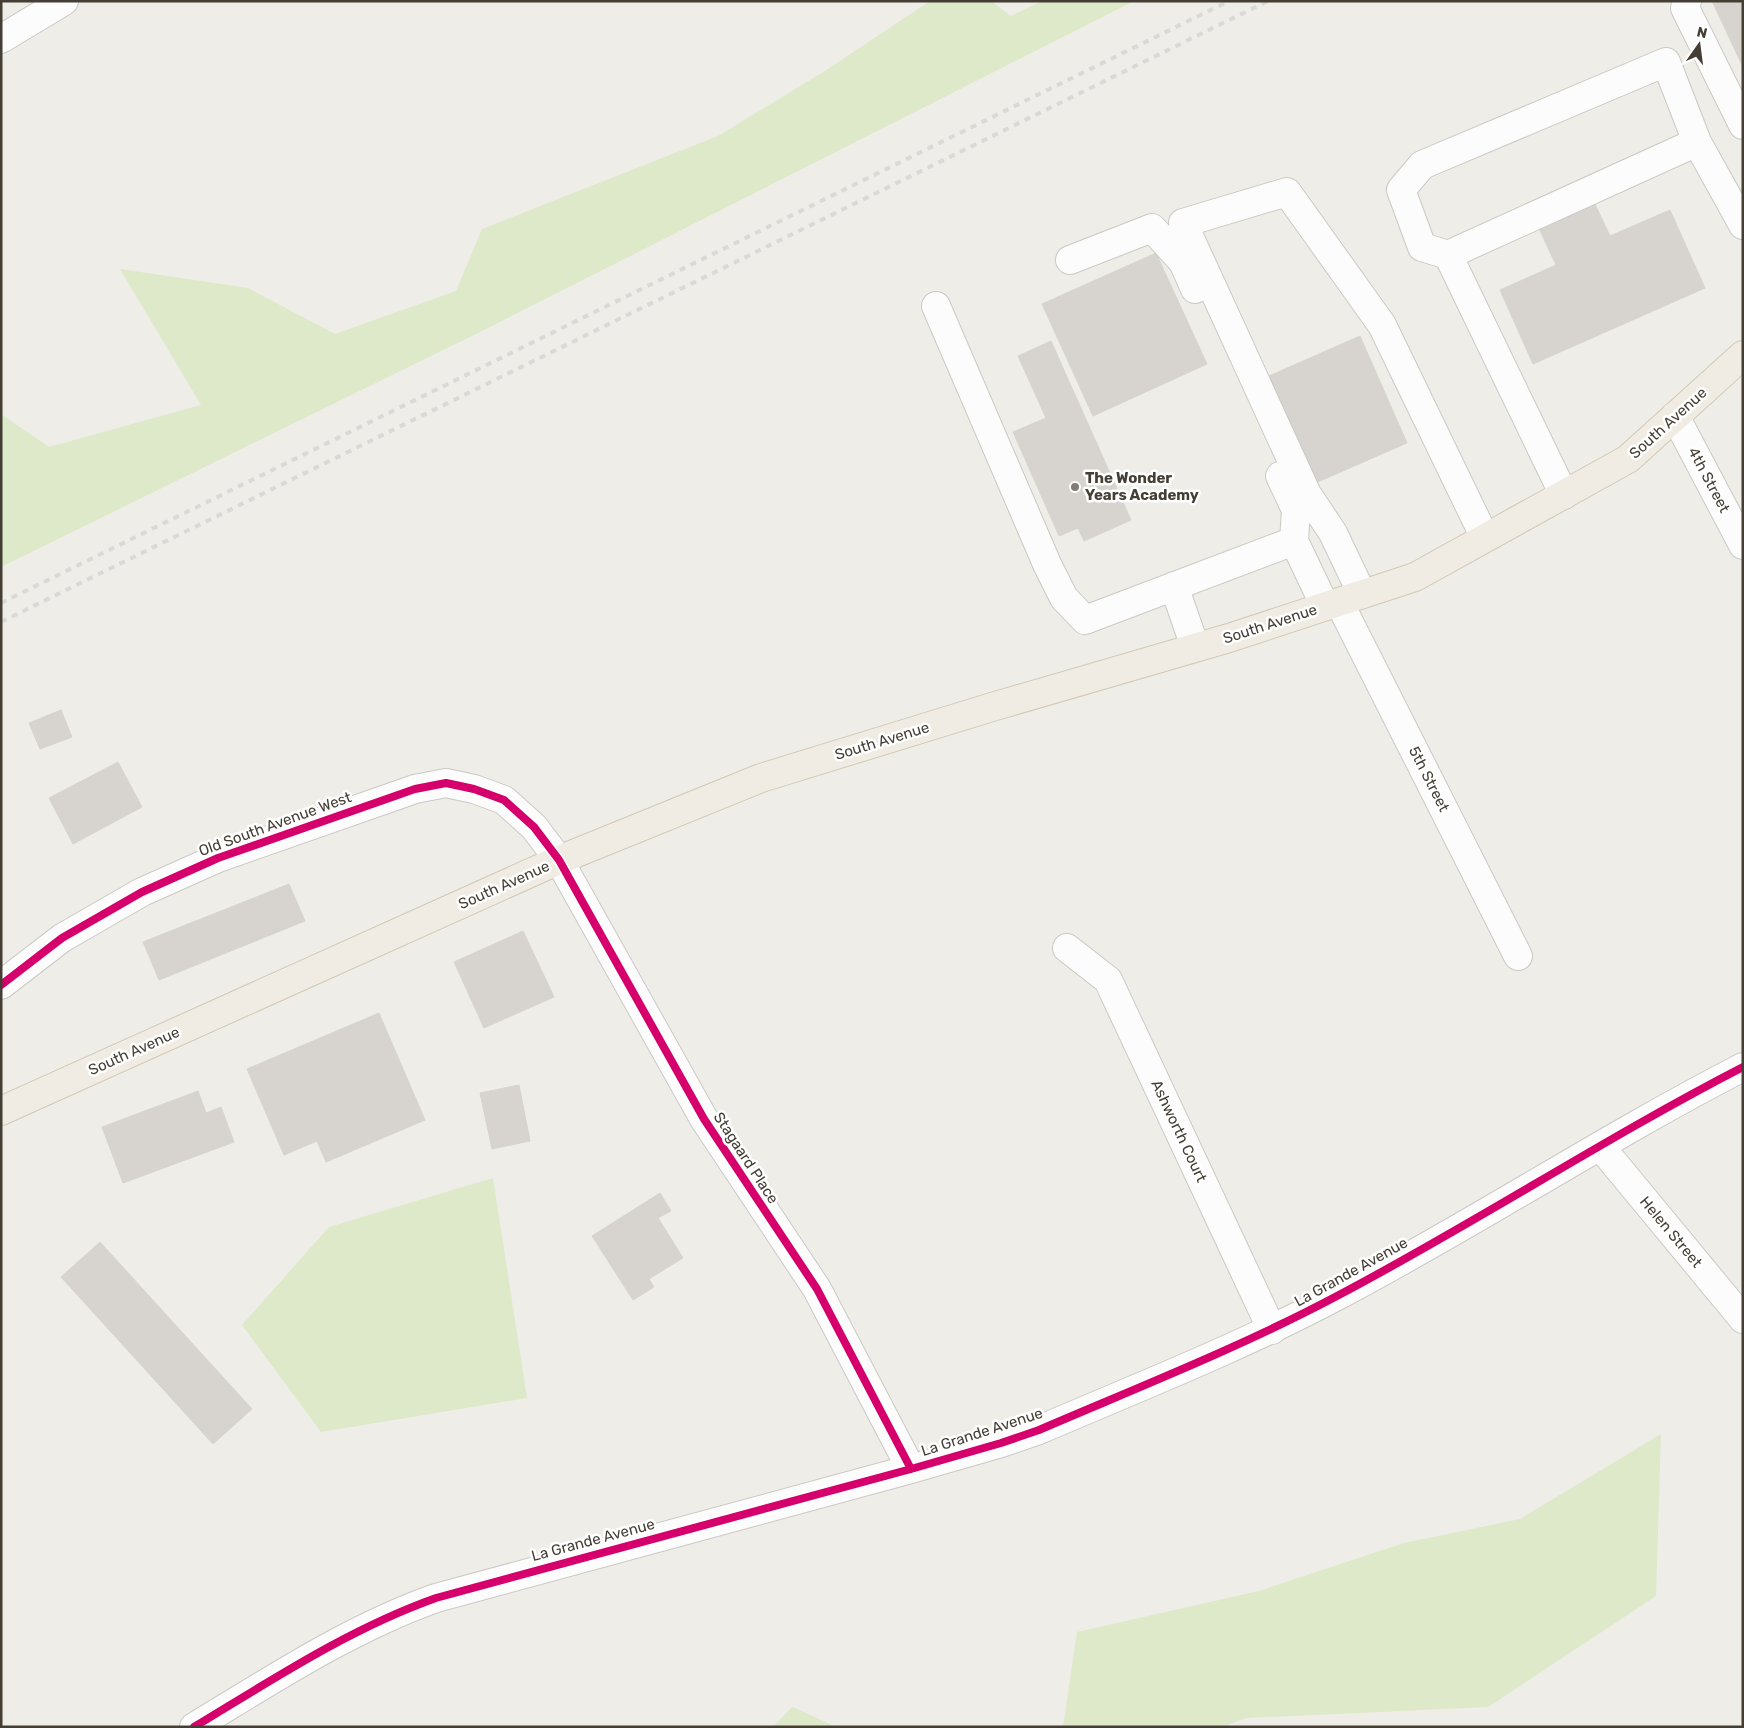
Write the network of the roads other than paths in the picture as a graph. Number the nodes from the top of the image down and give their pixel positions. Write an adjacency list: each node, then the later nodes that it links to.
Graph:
1 (64, 1): 3 (street)
2 (1686, 1): 4 (street)
3 (1, 39)
4 (1743, 125)
5 (1697, 142): 6 (street); 7 (street); 7 (street)
6 (1743, 225)
7 (1448, 255): 12 (street)
8 (1070, 260): 14 (street)
9 (936, 306): 16 (street)
10 (1743, 355): 11 (main road, South Avenue)
11 (1675, 416): 12 (main road, South Avenue); 15 (street, 4th Street)
12 (1564, 494): 13 (main road, South Avenue)
13 (1485, 538): 17 (main road, South Avenue); 17 (street)
14 (1294, 541): 16 (street); 17 (street)
15 (1743, 545)
16 (1174, 586): 18 (street)
17 (1342, 601): 18 (main road, South Avenue); 21 (street, 5th Street)
18 (1195, 647): 19 (main road, South Avenue)
19 (559, 860): 22 (street, Old South Avenue West); 24 (main road, South Avenue); 28 (street, Stagaard Place)
20 (1067, 948): 27 (street, Ashworth Court)
21 (1518, 956)
22 (1, 986)
23 (1743, 1068): 25 (street, La Grande Avenue)
24 (1, 1111)
25 (1600, 1146): 26 (street, Helen Street); 27 (street, La Grande Avenue)
26 (1743, 1318)
27 (1272, 1330): 28 (street, La Grande Avenue)
28 (911, 1469): 29 (street, La Grande Avenue)
29 (194, 1727)

